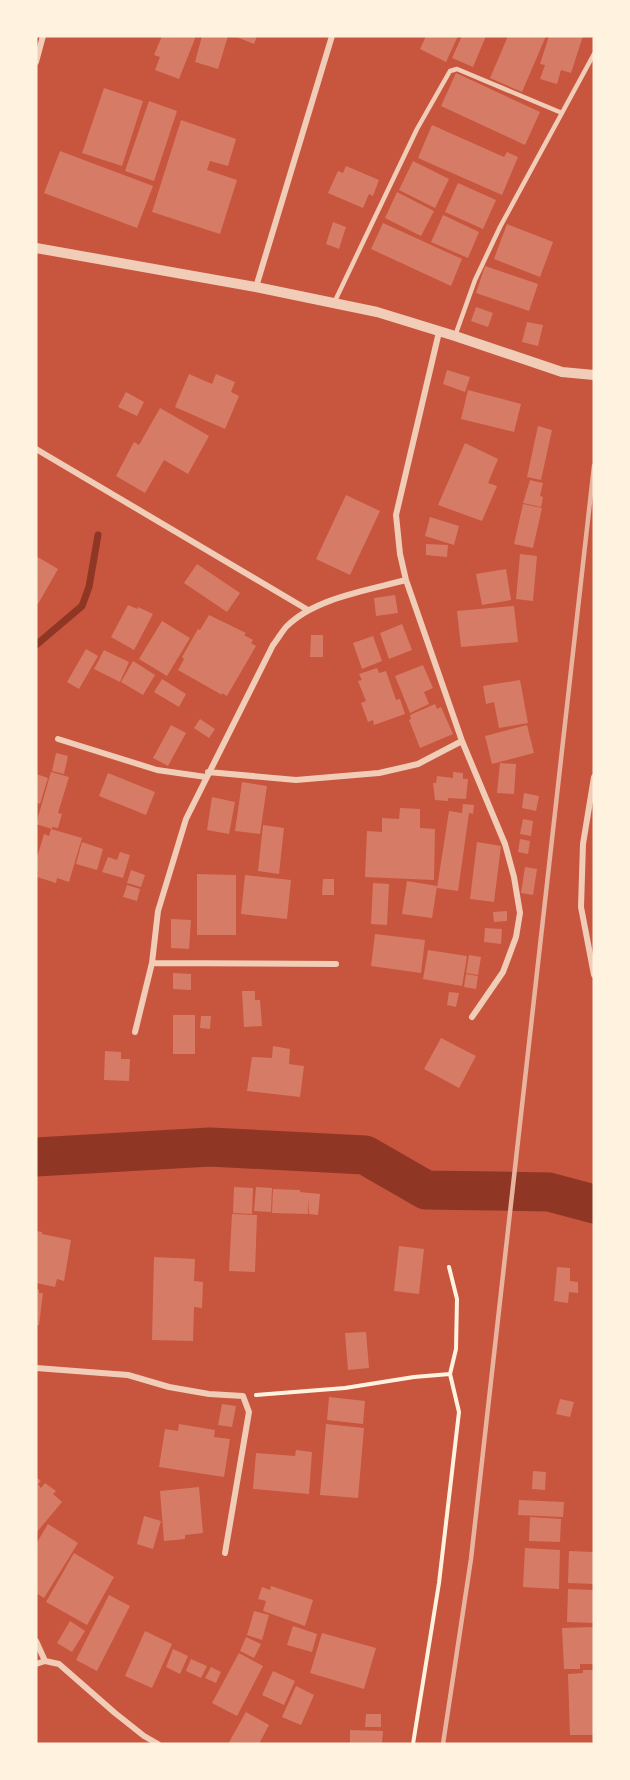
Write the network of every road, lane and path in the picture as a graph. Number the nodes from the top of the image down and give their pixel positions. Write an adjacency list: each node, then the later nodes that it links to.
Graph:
1 (43, 36): 4 (street)
2 (332, 36): 7 (street)
3 (594, 54): 5 (lane)
4 (36, 62)
5 (562, 113): 8 (lane); 10 (lane)
6 (36, 248): 7 (street)
7 (256, 287): 8 (street)
8 (334, 303): 9 (street)
9 (439, 332): 10 (street); 13 (street)
10 (455, 336): 11 (street)
11 (594, 375)
12 (36, 449): 14 (street)
13 (406, 580): 14 (street); 16 (street)
14 (308, 610): 17 (street)
15 (58, 739): 17 (street)
16 (462, 741): 17 (street); 23 (street)
17 (207, 774): 20 (street)
18 (594, 777): 19 (street)
19 (593, 954): 22 (street)
20 (152, 963): 21 (street); 24 (street)
21 (336, 964)
22 (594, 975)
23 (472, 1017)
24 (135, 1032)
25 (449, 1267): 27 (path)
26 (36, 1368): 28 (street)
27 (450, 1374): 28 (path); 34 (path)
28 (243, 1396): 29 (street)
29 (225, 1553)
30 (36, 1641): 31 (street)
31 (45, 1661): 32 (street); 33 (street)
32 (36, 1664)
33 (158, 1744)
34 (413, 1744)

